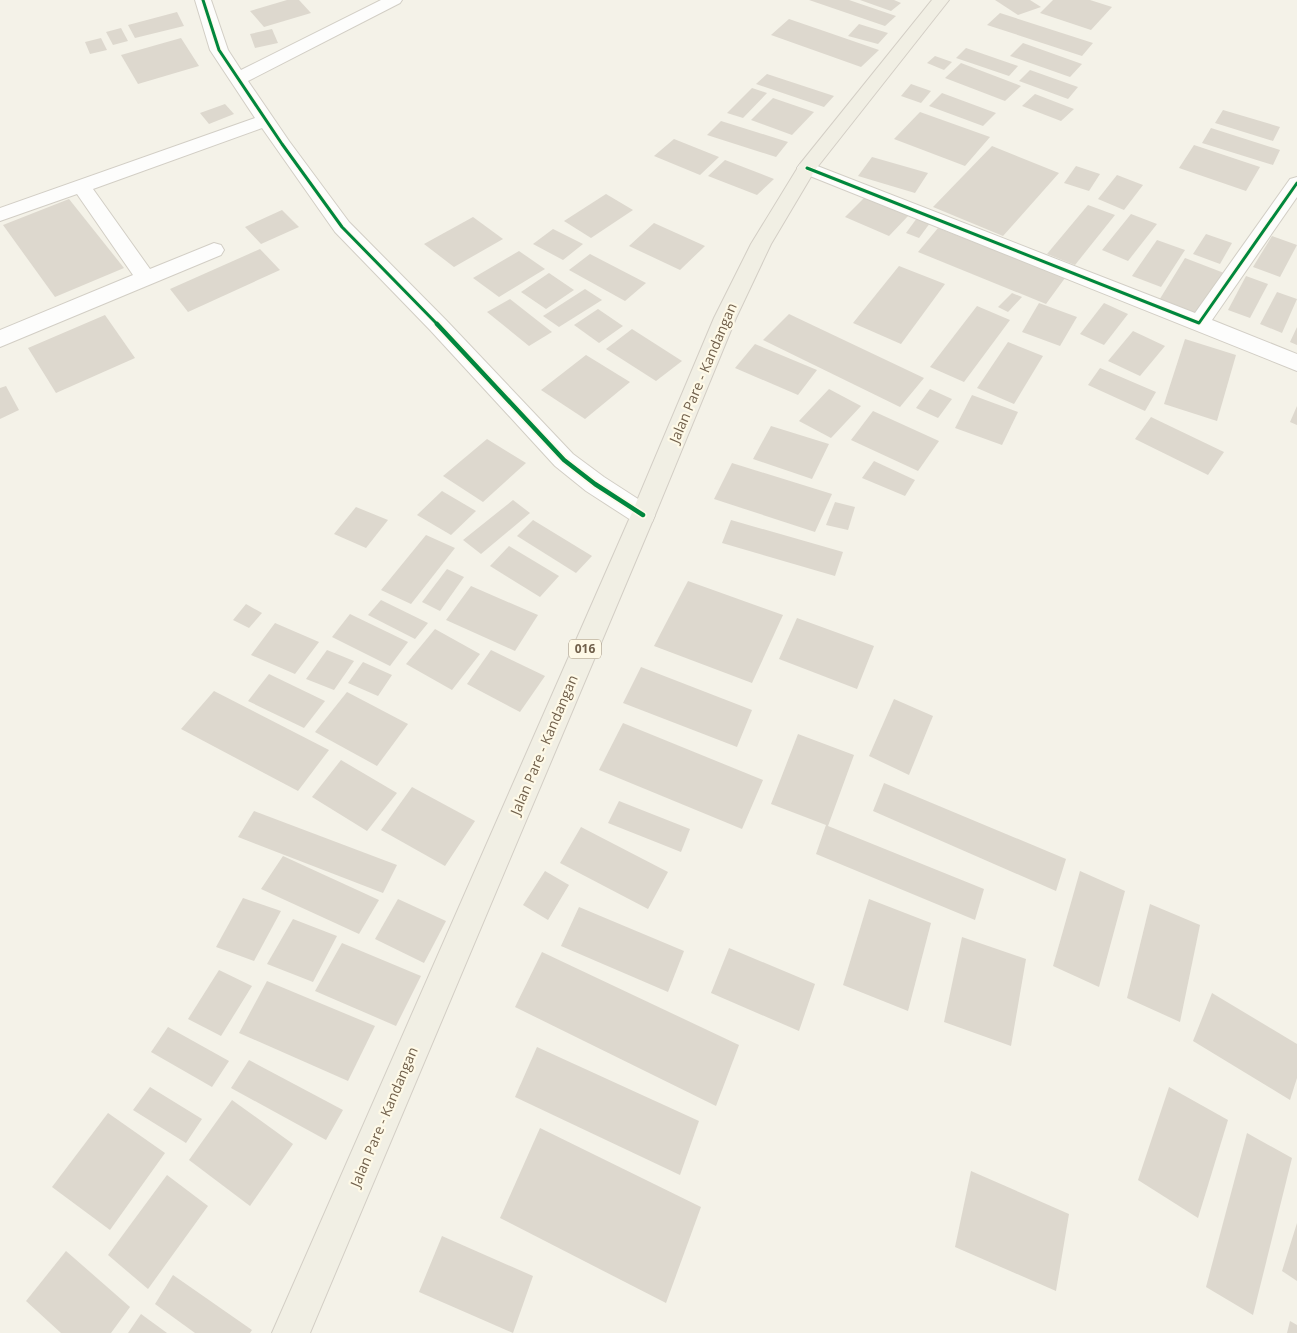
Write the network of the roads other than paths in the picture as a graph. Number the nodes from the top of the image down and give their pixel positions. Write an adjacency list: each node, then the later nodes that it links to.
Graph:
1 (203, 0): 4 (street)
2 (394, 0): 4 (street)
3 (941, 0): 6 (main road, Jalan Pare - Kandangan / 016)
4 (240, 78): 5 (street)
5 (266, 120): 8 (street); 15 (street)
6 (807, 168): 12 (street); 15 (main road, Jalan Pare - Kandangan / 016)
7 (1297, 183): 12 (street)
8 (80, 185): 9 (street); 11 (street)
9 (0, 215)
10 (214, 250): 11 (street)
11 (146, 278): 13 (street)
12 (1200, 324): 14 (street)
13 (0, 339)
14 (1297, 363)
15 (643, 515): 16 (main road, Jalan Pare - Kandangan / 016)
16 (291, 1333)

